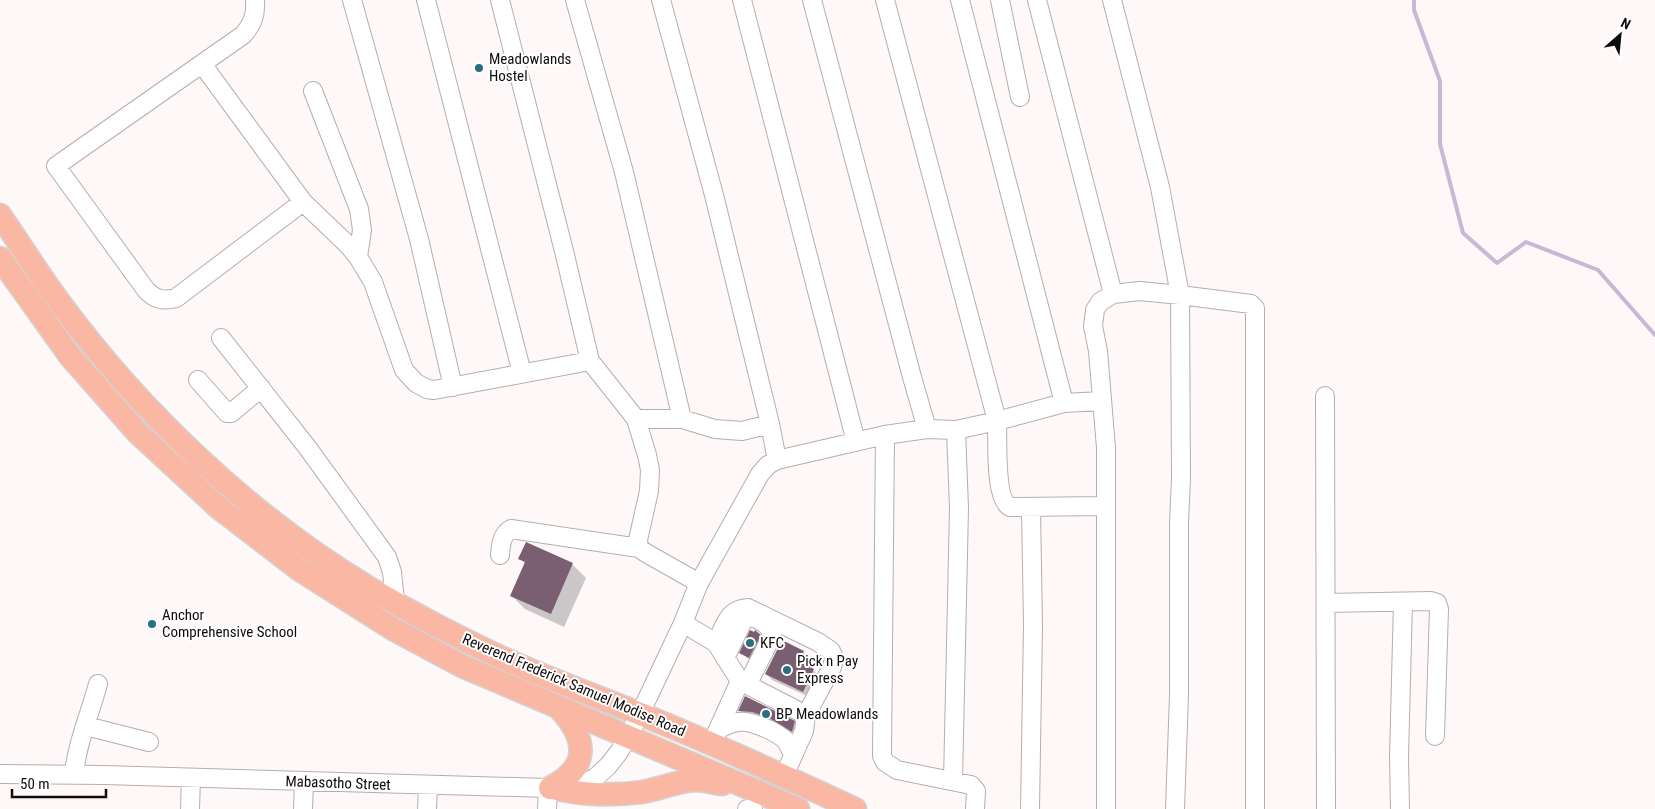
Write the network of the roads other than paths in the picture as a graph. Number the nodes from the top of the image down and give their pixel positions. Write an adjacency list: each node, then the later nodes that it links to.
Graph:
1 (255, 0): 14 (street)
2 (352, 0): 27 (street)
3 (426, 0): 25 (street)
4 (500, 0): 24 (street)
5 (575, 0): 33 (street)
6 (661, 0): 35 (street)
7 (742, 0): 39 (street)
8 (812, 0): 36 (street)
9 (885, 0): 34 (street)
10 (960, 0): 31 (street)
11 (1000, 0): 16 (street)
12 (1037, 0): 21 (street)
13 (1112, 0): 22 (street)
14 (202, 64): 17 (street); 17 (street)
15 (313, 91): 19 (street)
16 (1020, 96)
17 (303, 202): 19 (street)
18 (0, 215): 46 (main road, Reverend Frederick Samuel Modise Road)
19 (358, 256): 27 (street)
20 (0, 258): 54 (main road, Reverend Frederick Samuel Modise Road)
21 (1113, 294): 22 (street); 30 (street)
22 (1180, 294): 80 (street); 81 (street)
23 (221, 338): 28 (street)
24 (590, 361): 25 (street); 32 (street)
25 (522, 374): 27 (street)
26 (198, 380): 28 (street)
27 (453, 387)
28 (261, 388): 46 (street)
29 (1325, 396): 48 (street)
30 (1102, 400): 31 (street); 41 (street)
31 (1064, 403): 34 (street)
32 (636, 419): 33 (street); 43 (street)
33 (682, 419): 35 (street)
34 (997, 422): 37 (street); 42 (street)
35 (770, 424): 40 (street)
36 (927, 429): 37 (street); 38 (street)
37 (956, 430): 67 (street)
38 (885, 435): 39 (street); 67 (street)
39 (856, 442): 40 (street)
40 (777, 460): 45 (street, Mabasotho Street)
41 (1106, 506): 42 (street); 79 (street)
42 (1031, 507): 78 (street)
43 (639, 548): 44 (street); 45 (street)
44 (500, 555)
45 (699, 584): 49 (street, Mabasotho Street)
46 (395, 602): 55 (main road, Reverend Frederick Samuel Modise Road)
47 (1403, 602): 48 (street); 60 (street); 83 (street)
48 (1326, 603): 82 (street)
49 (683, 623): 50 (street); 55 (street, Mabasotho Street)
50 (716, 643): 51 (street); 56 (street)
51 (725, 658): 52 (street); 52 (street)
52 (744, 683): 56 (street); 59 (street)
53 (98, 684): 57 (street)
54 (560, 708): 58 (main road, Reverend Frederick Samuel Modise Road); 70 (main road)
55 (640, 714): 58 (street, Mabasotho Street); 59 (main road, Reverend Frederick Samuel Modise Road)
56 (806, 715): 62 (street)
57 (86, 726): 61 (street); 64 (street)
58 (629, 736): 70 (street, Mabasotho Street); 71 (main road, Reverend Frederick Samuel Modise Road)
59 (715, 736): 62 (street); 65 (main road, Reverend Frederick Samuel Modise Road)
60 (1435, 736)
61 (150, 742)
62 (793, 755): 65 (street)
63 (0, 774): 64 (street, Mabasotho Street)
64 (74, 774): 66 (street, Mabasotho Street)
65 (784, 776): 76 (main road, Reverend Frederick Samuel Modise Road)
66 (191, 778): 68 (street, Mabasotho Street); 72 (street)
67 (953, 781): 77 (street)
68 (304, 782): 69 (street, Mabasotho Street); 73 (street)
69 (428, 785): 70 (street, Mabasotho Street); 74 (street)
70 (549, 793): 71 (main road)
71 (752, 802): 75 (main road, Reverend Frederick Samuel Modise Road)
72 (190, 809)
73 (303, 809)
74 (427, 809)
75 (798, 809)
76 (855, 809)
77 (975, 809)
78 (1030, 809)
79 (1106, 809)
80 (1175, 809)
81 (1255, 809)
82 (1326, 809)
83 (1400, 809)

